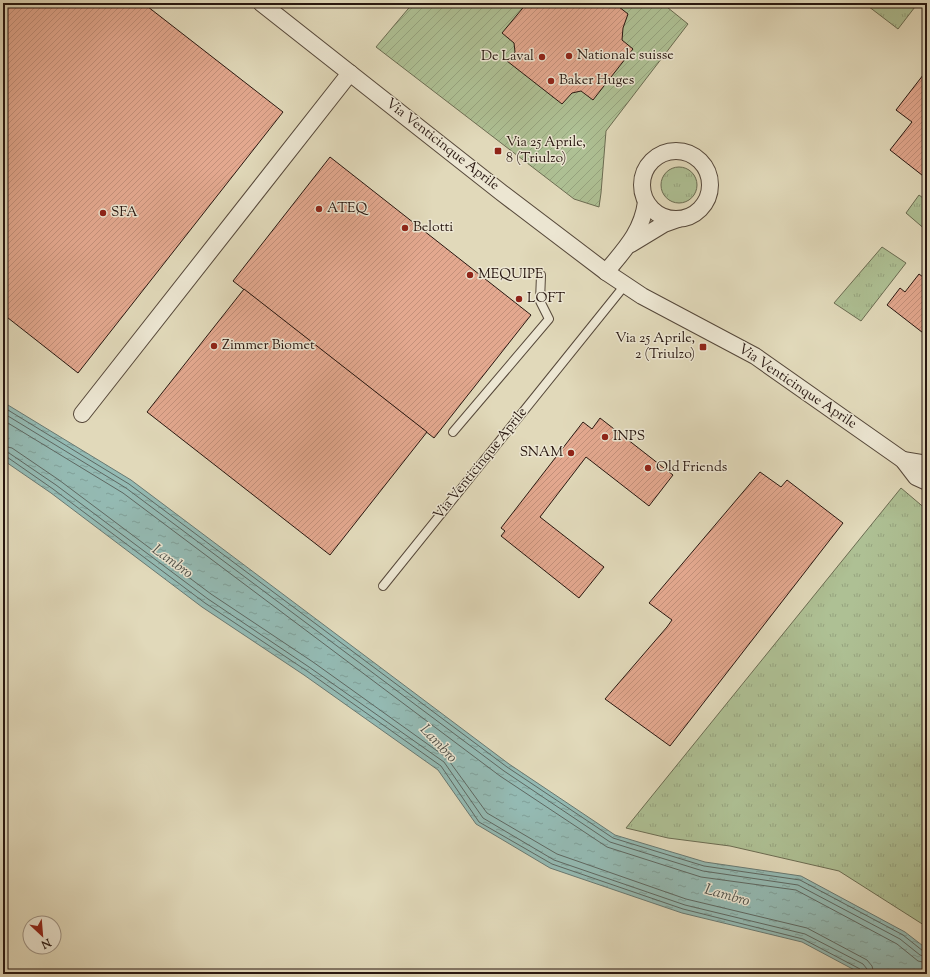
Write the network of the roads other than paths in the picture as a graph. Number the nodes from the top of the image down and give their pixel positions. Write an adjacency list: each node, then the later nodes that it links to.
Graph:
1 (261, 3): 2 (street, Via Venticinque Aprile)
2 (350, 73): 6 (street, Via Venticinque Aprile); 9 (street)
3 (646, 202): 4 (street); 4 (street); 5 (street)
4 (678, 219): 5 (street)
5 (630, 245): 6 (street)
6 (606, 272): 8 (street, Via Venticinque Aprile)
7 (541, 275): 10 (lane)
8 (625, 285): 11 (street, Via Venticinque Aprile); 14 (lane, Via Venticinque Aprile)
9 (82, 414)
10 (453, 432)
11 (903, 460): 12 (street, Via Venticinque Aprile); 13 (street, Via Venticinque Aprile)
12 (927, 464)
13 (927, 482)
14 (383, 586)

